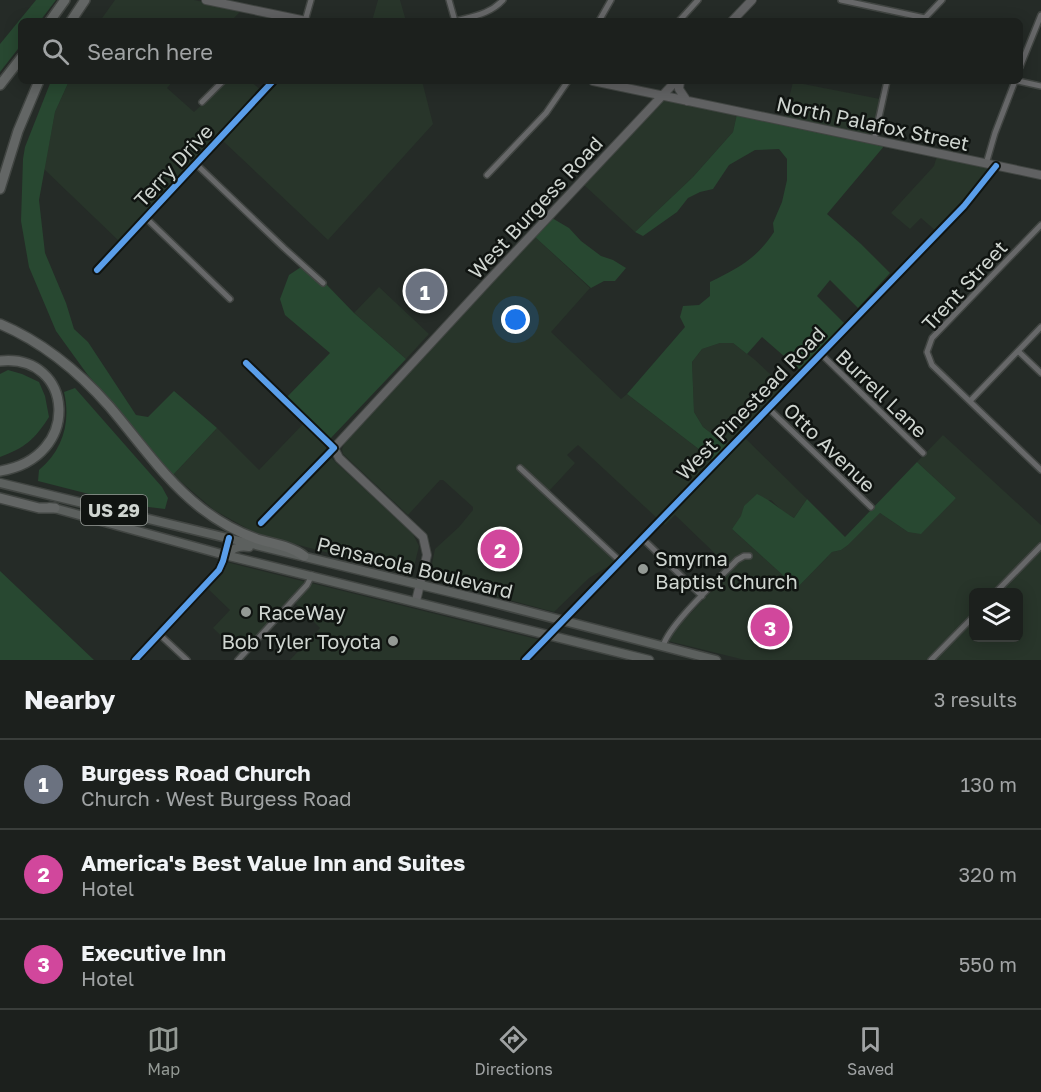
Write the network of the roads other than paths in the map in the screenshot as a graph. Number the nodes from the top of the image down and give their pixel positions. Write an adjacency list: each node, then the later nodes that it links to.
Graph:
1 (65, 0): 14 (highway)
2 (85, 0): 15 (highway)
3 (206, 0): 12 (main road)
4 (311, 0): 17 (street)
5 (449, 0): 18 (street)
6 (504, 0): 19 (street)
7 (610, 0): 20 (street)
8 (698, 0): 21 (street)
9 (752, 0): 22 (main road)
10 (840, 0): 23 (street)
11 (942, 0): 24 (street)
12 (225, 2): 16 (main road)
13 (1041, 15): 25 (street)
14 (52, 18)
15 (73, 18)
16 (280, 18)
17 (306, 18)
18 (454, 18)
19 (467, 18)
20 (601, 18)
21 (682, 18)
22 (735, 18)
23 (920, 18)
24 (925, 18)
25 (1023, 60)
26 (18, 62): 37 (highway)
27 (1023, 82): 38 (street)
28 (38, 84): 48 (highway)
29 (220, 84): 41 (street)
30 (270, 84): 43 (street, Terry Drive)
31 (566, 84): 46 (street)
32 (625, 84): 39 (main road, North Palafox Street)
33 (675, 84): 39 (main road, West Burgess Road)
34 (679, 84): 40 (main road)
35 (886, 84): 42 (street)
36 (1015, 84): 44 (street)
37 (0, 85)
38 (1041, 86)
39 (663, 96): 40 (main road, North Palafox Street); 63 (main road, West Burgess Road)
40 (687, 101): 42 (main road, North Palafox Street)
41 (202, 102)
42 (874, 140): 44 (main road, North Palafox Street)
43 (196, 164): 49 (street, Terry Drive); 52 (street)
44 (986, 164): 45 (main road, North Palafox Street)
45 (996, 166): 47 (main road, North Palafox Street); 57 (street, West Pinestead Road)
46 (488, 175)
47 (1041, 175)
48 (0, 189)
49 (146, 218): 51 (street, Terry Drive); 53 (street)
50 (1041, 225): 61 (street, Trent Street)
51 (97, 270)
52 (323, 283)
53 (230, 299)
54 (0, 324): 78 (highway)
55 (1041, 327): 56 (street)
56 (1018, 351): 60 (street); 61 (street)
57 (820, 354): 62 (street, West Pinestead Road); 64 (street, Burrell Lane)
58 (0, 361): 67 (highway)
59 (246, 363): 63 (street)
60 (1041, 373)
61 (970, 401): 66 (street, Trent Street)
62 (768, 408): 70 (street, Otto Avenue); 74 (street, West Pinestead Road)
63 (334, 448): 72 (street, West Burgess Road); 82 (main road)
64 (923, 453)
65 (520, 468): 79 (street)
66 (1041, 470)
67 (0, 471)
68 (0, 483): 73 (main road, Pensacola Boulevard / US 29)
69 (0, 497): 71 (highway)
70 (871, 507)
71 (55, 508): 76 (main road, Pensacola Boulevard / US 29)
72 (261, 523)
73 (229, 538): 76 (main road); 78 (main road, Pensacola Boulevard / US 29)
74 (643, 538): 79 (street, West Pinestead Road); 84 (street)
75 (1041, 546): 83 (street)
76 (225, 555): 78 (main road); 80 (main road, Pensacola Boulevard / US 29); 88 (main road)
77 (749, 556): 84 (street)
78 (303, 558): 80 (main road); 82 (main road, Pensacola Boulevard / US 29)
79 (620, 561): 86 (street, West Pinestead Road)
80 (299, 572): 81 (main road, Pensacola Boulevard / US 29)
81 (312, 575): 85 (main road, Pensacola Boulevard / US 29); 96 (street)
82 (419, 585): 85 (main road); 86 (main road, Pensacola Boulevard / US 29)
83 (1000, 588)
84 (702, 596): 91 (street)
85 (416, 601): 89 (main road, Pensacola Boulevard / US 29)
86 (562, 621): 89 (street, West Pinestead Road); 90 (main road, Pensacola Boulevard / US 29)
87 (969, 621): 100 (street)
88 (159, 634): 94 (main road); 95 (street)
89 (549, 634): 92 (main road, Pensacola Boulevard / US 29); 97 (street, West Pinestead Road)
90 (641, 641): 91 (main road, Pensacola Boulevard / US 29); 92 (main road)
91 (663, 646): 93 (main road, Pensacola Boulevard / US 29)
92 (636, 657): 98 (main road, Pensacola Boulevard / US 29)
93 (702, 658): 99 (main road, Pensacola Boulevard / US 29)
94 (135, 660)
95 (187, 660)
96 (238, 660)
97 (525, 660)
98 (649, 660)
99 (716, 660)
100 (931, 660)

